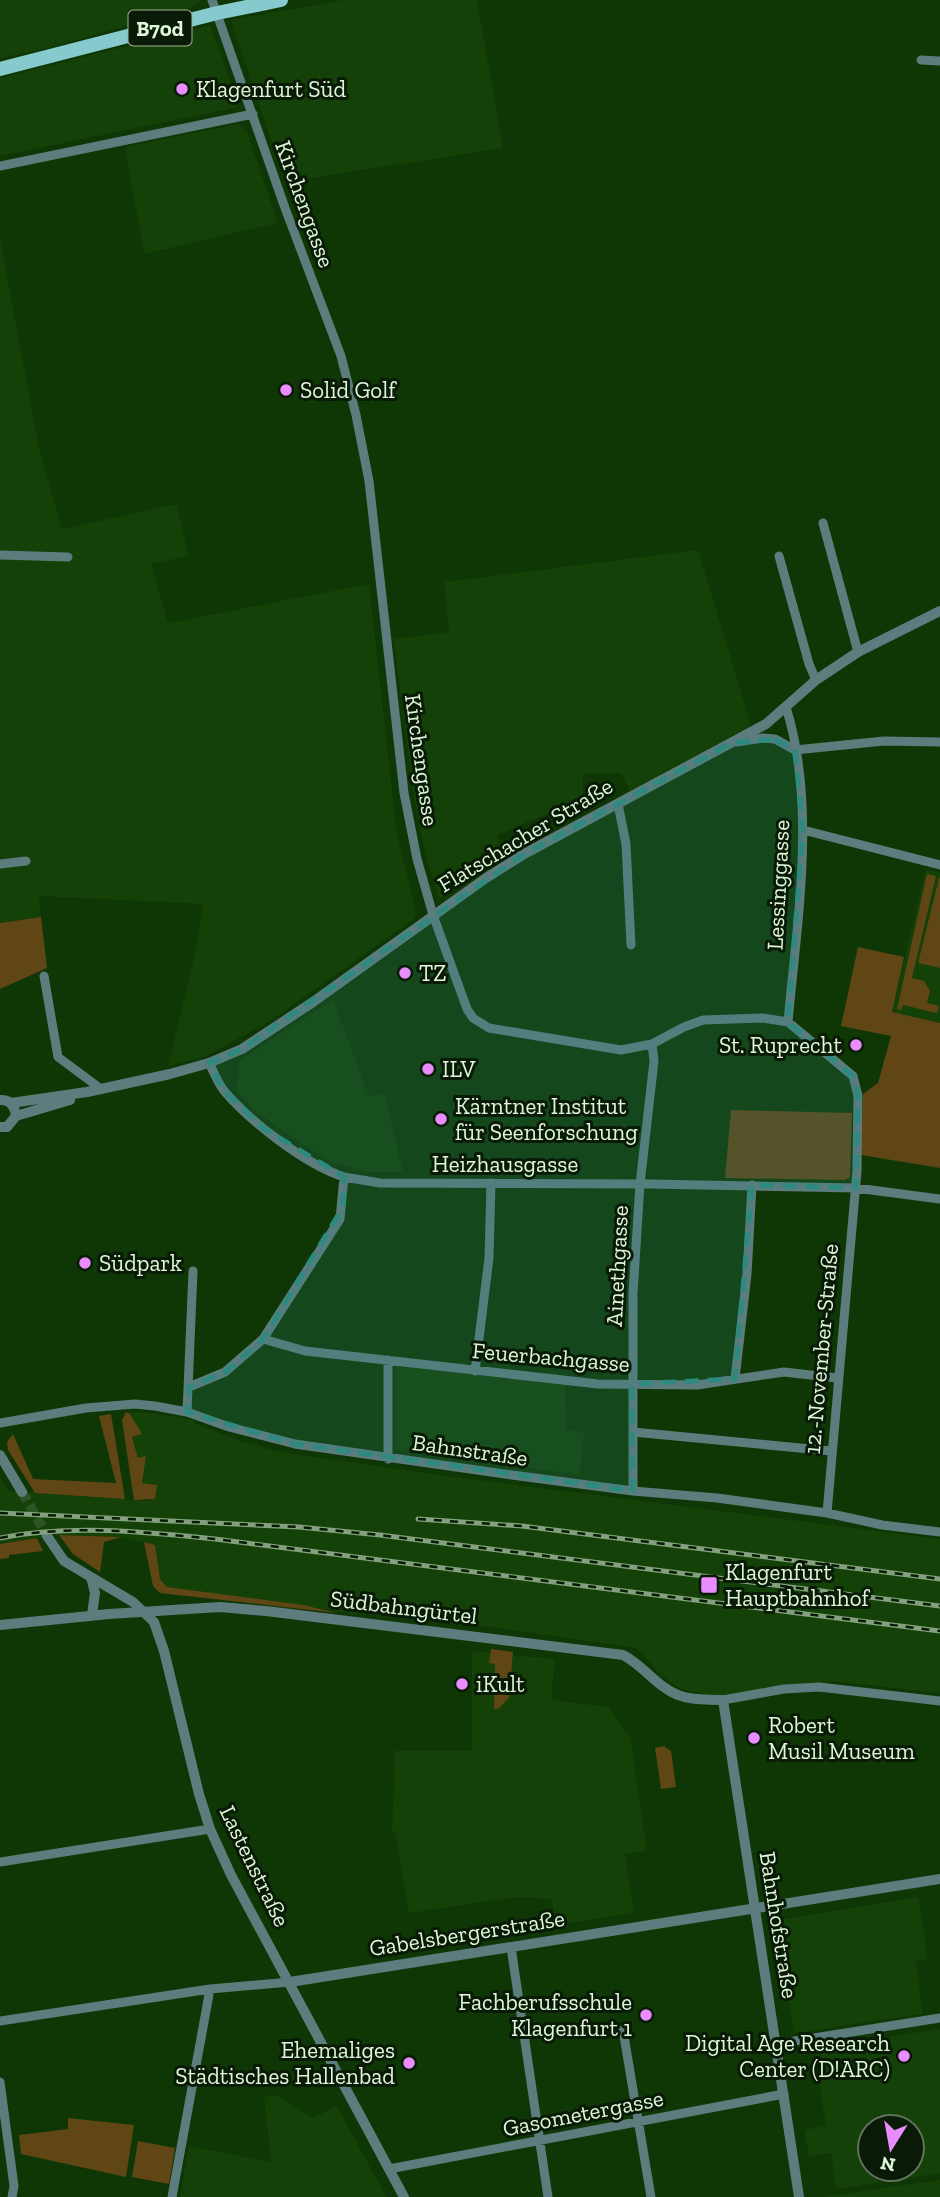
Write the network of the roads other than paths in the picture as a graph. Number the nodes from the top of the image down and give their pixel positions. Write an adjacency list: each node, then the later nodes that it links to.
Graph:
1 (281, 0): 2 (main road, B70d)
2 (214, 7): 5 (main road, B70d); 6 (street, Kirchengasse)
3 (921, 60): 4 (street)
4 (940, 61)
5 (0, 69)
6 (253, 114): 7 (street); 24 (street, Kirchengasse)
7 (0, 166)
8 (823, 523): 13 (street)
9 (0, 555): 11 (street)
10 (779, 556): 14 (street)
11 (68, 557)
12 (940, 611): 13 (street, Flatschacher Straße)
13 (858, 652): 14 (street, Flatschacher Straße)
14 (816, 680): 15 (street, Flatschacher Straße)
15 (786, 707): 17 (street, Flatschacher Straße); 18 (street, Lessinggasse)
16 (940, 742): 18 (street)
17 (731, 743): 18 (street); 19 (street, Flatschacher Straße)
18 (795, 750): 20 (street, Lessinggasse)
19 (618, 804): 24 (street, Flatschacher Straße); 25 (street)
20 (803, 830): 23 (street); 27 (street, Lessinggasse)
21 (26, 861): 22 (street)
22 (0, 864)
23 (940, 864)
24 (433, 915): 28 (street, Kirchengasse); 29 (street, Flatschacher Straße)
25 (631, 944)
26 (44, 975): 30 (street)
27 (788, 1022): 28 (street, Kirchengasse); 39 (street)
28 (652, 1044): 37 (street, Ainethgasse)
29 (209, 1063): 30 (street, Flatschacher Straße); 35 (street, Heizhausgasse)
30 (101, 1089): 31 (street, Flatschacher Straße)
31 (87, 1092): 32 (street, Flatschacher Straße); 33 (street, Flatschacher Straße)
32 (4, 1098): 33 (street)
33 (16, 1116): 34 (street, Flatschacher Straße)
34 (0, 1127)
35 (344, 1177): 36 (street, Heizhausgasse); 42 (street)
36 (491, 1183): 37 (street, Heizhausgasse); 44 (street)
37 (640, 1184): 38 (street, Heizhausgasse); 47 (street, Ainethgasse)
38 (752, 1185): 39 (street, Heizhausgasse); 46 (street)
39 (856, 1188): 40 (street, Heizhausgasse); 45 (street, 12.-November-Straße)
40 (940, 1199)
41 (192, 1271): 48 (street)
42 (263, 1339): 43 (street, Feuerbachgasse); 48 (street)
43 (388, 1360): 44 (street, Feuerbachgasse); 54 (street)
44 (475, 1371): 47 (street, Feuerbachgasse)
45 (837, 1378): 46 (street, Feuerbachgasse); 52 (street, 12.-November-Straße)
46 (736, 1379): 47 (street, Feuerbachgasse)
47 (632, 1384): 51 (street, Ainethgasse)
48 (189, 1387): 49 (street)
49 (187, 1412): 50 (street, Bahnstraße); 54 (street, Bahnstraße)
50 (0, 1423)
51 (633, 1432): 52 (street); 55 (street, Ainethgasse)
52 (831, 1451): 57 (street, 12.-November-Straße)
53 (0, 1455): 56 (street)
54 (388, 1459): 55 (street, Bahnstraße)
55 (634, 1491): 57 (street, Bahnstraße)
56 (22, 1492)
57 (827, 1513): 58 (street, Bahnstraße)
58 (940, 1532)
59 (47, 1536): 60 (street, Lastenstraße)
60 (91, 1577): 61 (street, Lastenstraße); 62 (street)
61 (144, 1611): 62 (street, Südbahngürtel); 64 (street, Südbahngürtel); 66 (street, Lastenstraße)
62 (92, 1615): 63 (street, Südbahngürtel)
63 (0, 1625)
64 (723, 1700): 65 (street); 69 (street, Bahnhofstraße)
65 (940, 1701)
66 (210, 1829): 67 (street); 71 (street, Lastenstraße)
67 (0, 1862)
68 (940, 1880): 69 (street, Gabelsbergerstraße)
69 (755, 1909): 70 (street, Gabelsbergerstraße); 76 (street, Bahnhofstraße)
70 (511, 1947): 71 (street, Gabelsbergerstraße); 80 (street)
71 (290, 1982): 72 (street, Gabelsbergerstraße); 81 (street, Lastenstraße)
72 (210, 1989): 74 (street, Gabelsbergerstraße); 83 (street)
73 (940, 2018): 76 (street)
74 (0, 2021)
75 (623, 2031): 79 (street)
76 (776, 2043): 78 (street, Bahnhofstraße)
77 (0, 2082): 82 (street)
78 (784, 2094): 79 (street, Gasometergasse); 87 (street, Bahnhofstraße)
79 (639, 2122): 80 (street, Gasometergasse); 86 (street)
80 (538, 2141): 81 (street, Gasometergasse); 85 (street)
81 (389, 2169): 84 (street, Lastenstraße)
82 (12, 2197)
83 (172, 2197)
84 (404, 2197)
85 (548, 2197)
86 (651, 2197)
87 (799, 2197)

